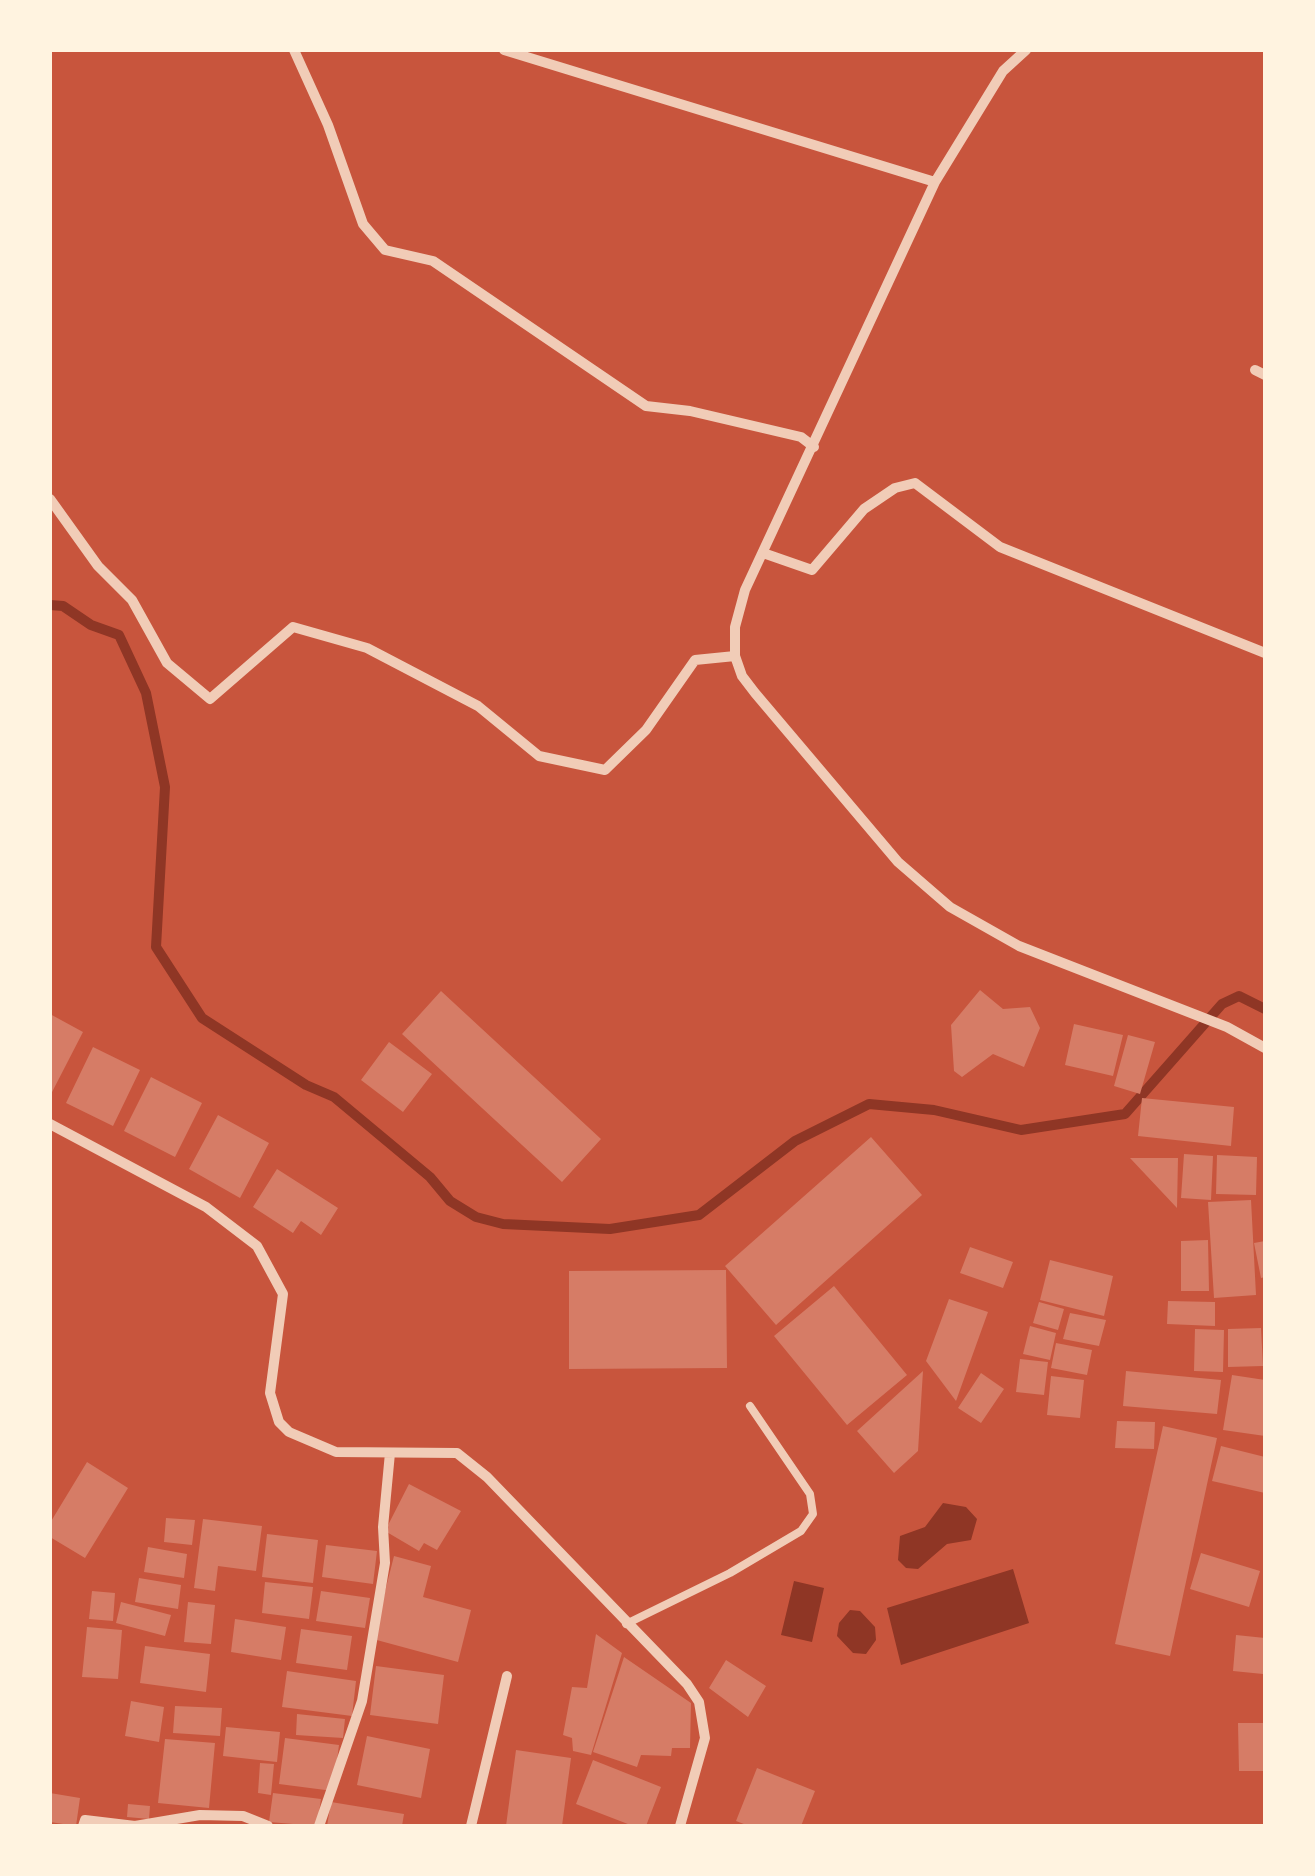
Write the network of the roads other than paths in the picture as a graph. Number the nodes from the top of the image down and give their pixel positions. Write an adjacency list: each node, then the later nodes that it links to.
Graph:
1 (294, 50): 5 (street)
2 (504, 50): 4 (street)
3 (1026, 50): 4 (street)
4 (935, 182): 5 (street)
5 (814, 447): 7 (street)
6 (50, 499): 9 (street)
7 (766, 554): 8 (street); 9 (street)
8 (1265, 652)
9 (735, 656): 10 (street)
10 (1265, 1048)
11 (50, 1124): 13 (street)
12 (750, 1406): 14 (lane)
13 (390, 1453): 14 (street); 18 (street)
14 (626, 1624): 20 (street)
15 (506, 1676): 19 (street)
16 (83, 1826): 17 (street)
17 (268, 1826)
18 (320, 1826)
19 (471, 1826)
20 (680, 1826)

